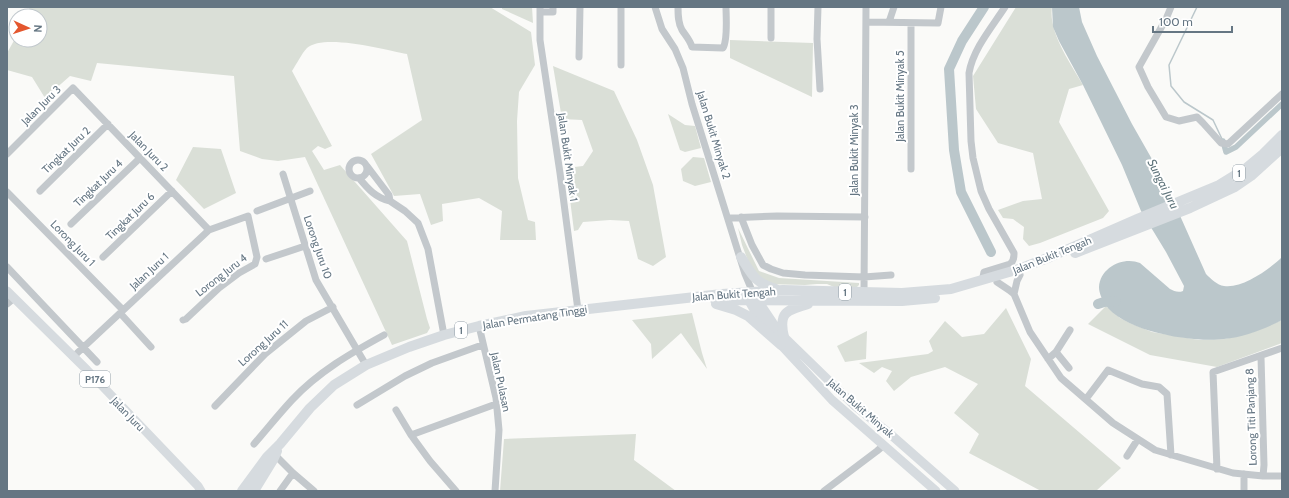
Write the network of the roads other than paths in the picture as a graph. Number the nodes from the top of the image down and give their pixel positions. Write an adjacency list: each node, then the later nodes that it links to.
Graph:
1 (580, 7): 19 (street)
2 (621, 7): 20 (street)
3 (655, 7): 43 (street, Jalan Bukit Minyak 2)
4 (678, 7): 5 (street)
5 (726, 7)
6 (771, 7): 18 (street)
7 (818, 7): 22 (street)
8 (866, 7): 15 (street, Jalan Bukit Minyak 3)
9 (894, 7): 16 (street)
10 (940, 7): 17 (street)
11 (1005, 7): 55 (street)
12 (1171, 7): 23 (street)
13 (553, 9): 14 (street)
14 (540, 10): 67 (street, Jalan Bukit Minyak 1)
15 (866, 22): 16 (street); 42 (street, Jalan Bukit Minyak 3)
16 (889, 22): 17 (street)
17 (911, 23): 30 (street, Jalan Bukit Minyak 5)
18 (771, 38)
19 (579, 58)
20 (622, 65)
21 (73, 88): 24 (street, Jalan Juru 2); 27 (street, Jalan Juru 3)
22 (820, 88)
23 (1282, 94)
24 (108, 124): 28 (street, Jalan Juru 2); 33 (street, Tingkat Juru 2)
25 (1282, 134): 44 (highway, Jalan Bukit Tengah / 1)
26 (1282, 148): 44 (highway, Jalan Bukit Tengah / 1)
27 (7, 154)
28 (140, 158): 34 (street, Jalan Juru 2); 45 (street, Tingkat Juru 4)
29 (367, 166): 32 (street); 32 (street); 38 (street)
30 (912, 169)
31 (283, 174): 37 (street, Lorong Juru 10)
32 (359, 178): 38 (street)
33 (40, 191)
34 (172, 191): 46 (street, Jalan Juru 2); 48 (street, Tingkat Juru 6)
35 (310, 191): 37 (street)
36 (7, 192): 68 (street, Lorong Juru 1)
37 (290, 199): 39 (street); 47 (street, Lorong Juru 10)
38 (390, 201): 73 (street)
39 (257, 211)
40 (248, 216): 46 (street, Jalan Juru 1); 69 (street, Lorong Juru 4)
41 (741, 217): 42 (street); 43 (street); 54 (street)
42 (865, 217): 54 (street, Jalan Bukit Minyak 3)
43 (728, 218): 49 (street, Jalan Bukit Minyak 2)
44 (1139, 223): 52 (highway, Jalan Bukit Tengah / 1); 55 (highway, Jalan Bukit Tengah / 1)
45 (71, 224)
46 (209, 230): 68 (street, Jalan Juru 1)
47 (305, 246): 50 (street); 66 (street, Lorong Juru 10)
48 (103, 257)
49 (741, 257): 57 (highway); 61 (street, Jalan Bukit Minyak 2)
50 (266, 259)
51 (7, 268): 77 (street)
52 (1020, 274): 56 (highway, Jalan Bukit Tengah / 1); 60 (street)
53 (891, 275): 54 (street)
54 (864, 277): 59 (street, Jalan Bukit Minyak 3)
55 (984, 279): 59 (highway, Jalan Bukit Tengah / 1)
56 (997, 282): 60 (street); 63 (highway, Jalan Bukit Tengah / 1)
57 (782, 290): 59 (highway, Jalan Bukit Tengah / 1); 61 (highway, Jalan Bukit Tengah / 1)
58 (7, 291): 64 (main road, Jalan Juru / P176)
59 (864, 293)
60 (1014, 294): 83 (street)
61 (749, 295): 62 (highway, Jalan Bukit Tengah / 1); 65 (highway, Jalan Bukit Tengah / 1); 74 (main road, Jalan Bukit Minyak)
62 (685, 298): 67 (highway, Jalan Permatang Tinggi / 1); 74 (highway)
63 (819, 300): 65 (highway, Jalan Bukit Tengah / 1); 74 (highway)
64 (11, 301): 82 (main road, Jalan Juru / P176)
65 (760, 301): 74 (main road, Jalan Bukit Minyak)
66 (333, 307): 79 (street, Lorong Juru 10); 90 (street, Lorong Juru 11)
67 (578, 310): 70 (highway, Jalan Permatang Tinggi / 1)
68 (121, 312): 76 (street, Lorong Juru 1); 77 (street, Jalan Juru 1)
69 (183, 320)
70 (478, 326): 73 (highway, Jalan Permatang Tinggi / 1); 75 (street, Jalan Pulasan)
71 (1070, 330): 80 (street)
72 (384, 335): 79 (street)
73 (444, 335): 85 (highway, Jalan Permatang Tinggi / 1)
74 (783, 341): 96 (main road, Jalan Bukit Minyak); 115 (main road, Jalan Bukit Minyak)
75 (482, 345): 88 (street, Jalan Pulasan); 89 (street)
76 (151, 347)
77 (83, 348): 82 (street, Jalan Juru 1); 84 (street)
78 (1282, 348): 81 (street)
79 (357, 350): 85 (street, Lorong Juru 10); 94 (street)
80 (1056, 352): 83 (street); 86 (street)
81 (1261, 356): 100 (street); 103 (street, Lorong Titi Panjang 8)
82 (73, 357): 105 (main road, Jalan Juru / P176)
83 (1048, 359): 87 (street)
84 (97, 362)
85 (366, 365): 95 (highway, Jalan Permatang Tinggi / 1)
86 (1069, 368)
87 (1086, 399): 93 (street); 98 (street)
88 (496, 404): 92 (street); 112 (street, Jalan Pulasan)
89 (357, 405)
90 (215, 406)
91 (396, 410): 92 (street)
92 (411, 435): 111 (street)
93 (1138, 439): 98 (street); 99 (street)
94 (254, 444)
95 (280, 444): 97 (highway, Jalan Permatang Tinggi / 1); 106 (highway, Jalan Permatang Tinggi / 1)
96 (884, 445): 113 (street); 114 (main road, Jalan Bukit Minyak)
97 (275, 455): 101 (street); 108 (highway, Jalan Permatang Tinggi / 1)
98 (1171, 455): 100 (street)
99 (1127, 456)
100 (1217, 468): 102 (street)
101 (293, 473): 109 (street); 110 (street)
102 (1244, 474): 103 (street); 116 (street)
103 (1263, 476): 104 (street)
104 (1282, 476)
105 (199, 488): 107 (main road, Jalan Juru / P176)
106 (242, 490)
107 (206, 491)
108 (254, 491)
109 (280, 491)
110 (314, 491)
111 (456, 491)
112 (496, 491)
113 (824, 491)
114 (936, 491)
115 (955, 491)
116 (1244, 491)

